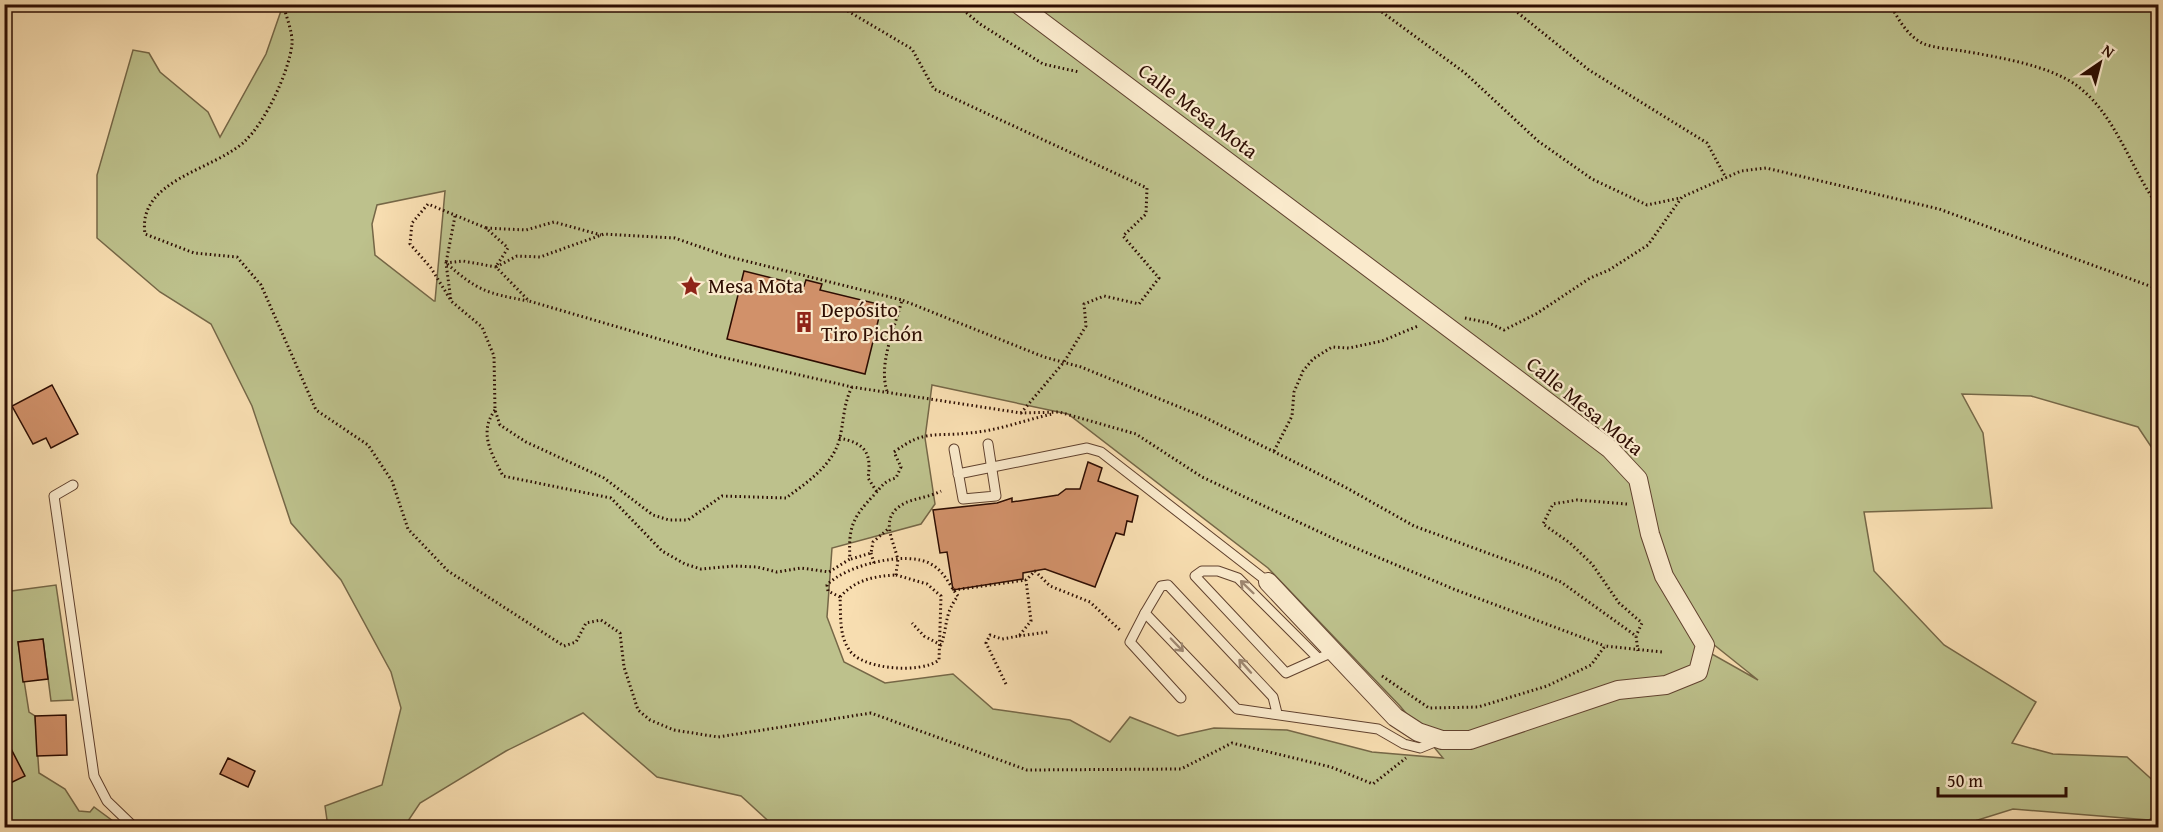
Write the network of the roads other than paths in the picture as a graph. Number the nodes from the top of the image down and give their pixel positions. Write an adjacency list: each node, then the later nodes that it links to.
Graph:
1 (1018, 4): 12 (street, Calle Mesa Mota)
2 (988, 444): 4 (lane)
3 (954, 449): 5 (lane)
4 (992, 469): 5 (lane); 5 (lane); 7 (lane)
5 (958, 474)
6 (73, 485): 13 (lane)
7 (1268, 582): 9 (street, Calle Mesa Mota)
8 (1145, 613): 10 (lane); 11 (lane, one-way to 11); 11 (lane, one-way to 8)
9 (1326, 655): 9 (lane, one-way to 9); 12 (street, Calle Mesa Mota)
10 (1180, 698)
11 (1278, 713): 12 (lane)
12 (1442, 740)
13 (135, 828)

